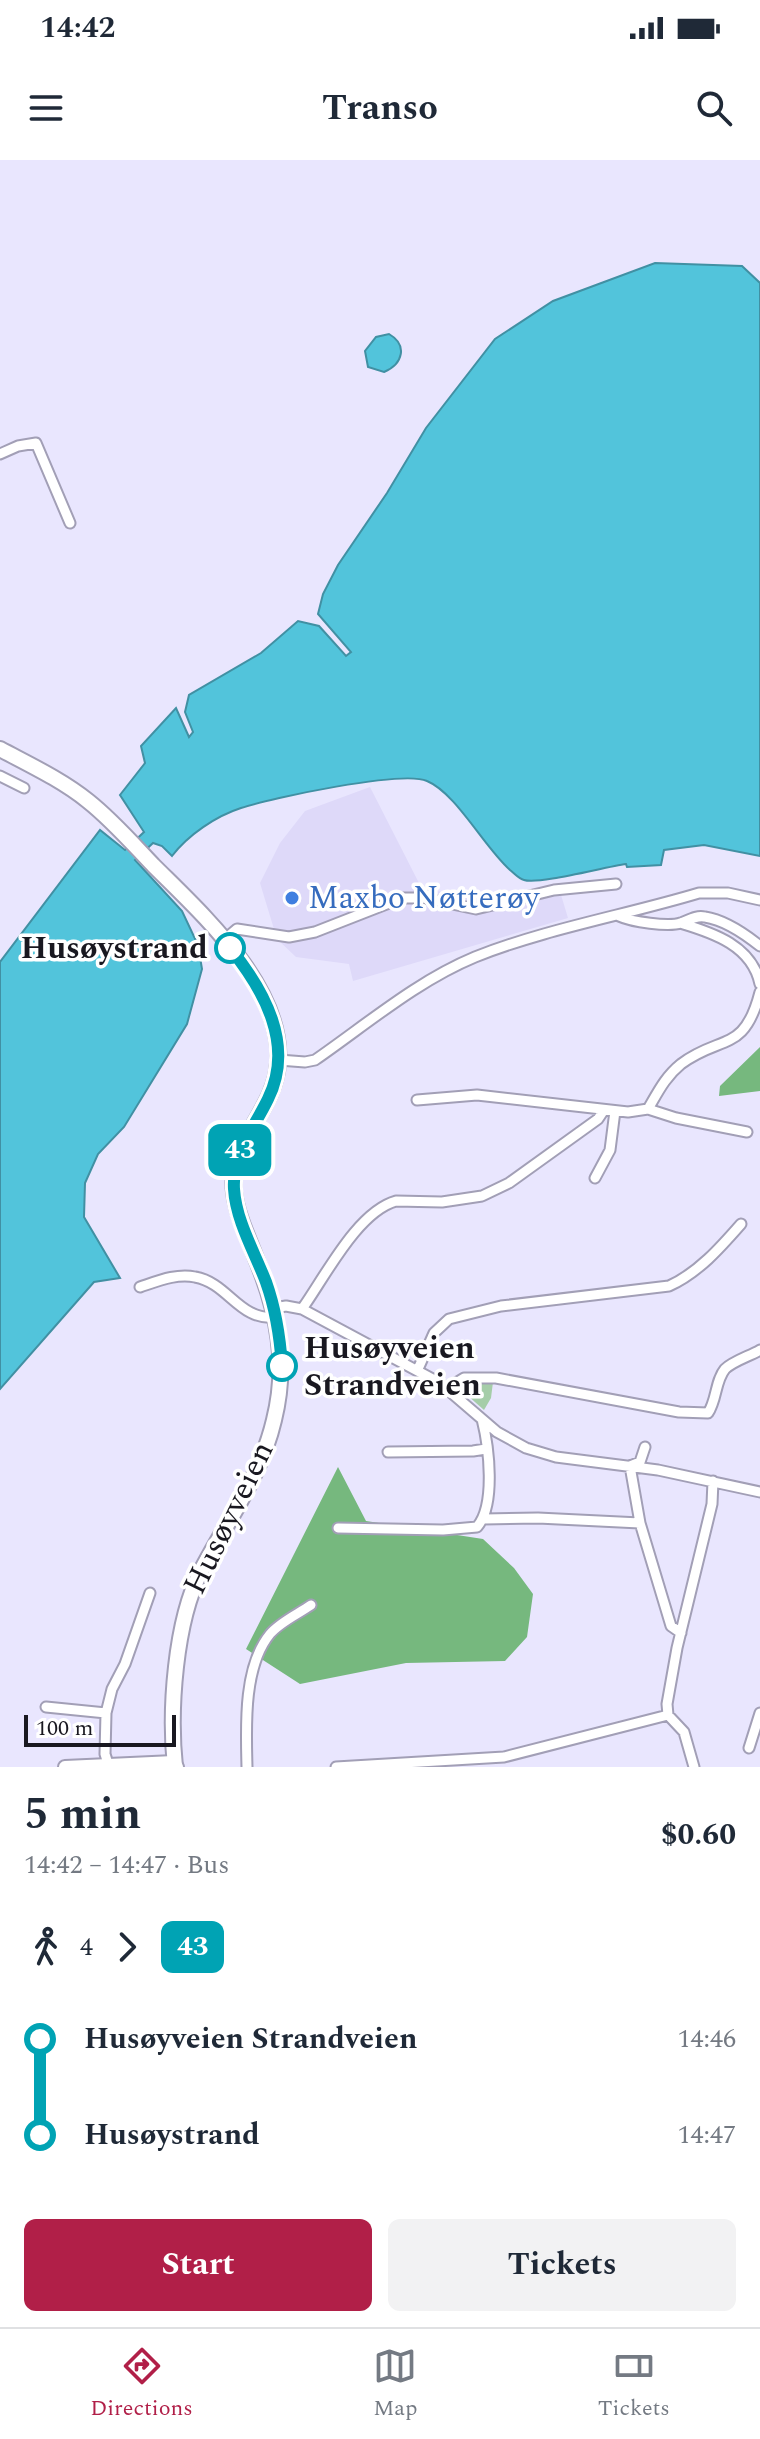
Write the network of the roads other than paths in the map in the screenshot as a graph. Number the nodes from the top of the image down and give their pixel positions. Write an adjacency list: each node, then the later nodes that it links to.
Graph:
1 (0, 454): 2 (street)
2 (70, 523)
3 (0, 749): 10 (main road, Husøyveien)
4 (0, 776): 5 (street)
5 (24, 788)
6 (616, 884): 10 (street)
7 (760, 900): 8 (street)
8 (619, 916): 9 (street); 14 (street)
9 (680, 923): 11 (street); 12 (street)
10 (224, 940): 14 (main road, Husøyveien)
11 (760, 946)
12 (760, 984)
13 (760, 992): 16 (street)
14 (279, 1060): 24 (main road, Husøyveien)
15 (417, 1100): 17 (street)
16 (648, 1109): 18 (street); 19 (street)
17 (604, 1110): 18 (street); 23 (street)
18 (615, 1111): 20 (street)
19 (747, 1132)
20 (595, 1178)
21 (741, 1224): 26 (street)
22 (140, 1287): 24 (street)
23 (302, 1309): 24 (street); 26 (street)
24 (276, 1313): 47 (main road, Husøyveien)
25 (760, 1350): 27 (street)
26 (418, 1369): 27 (street)
27 (446, 1389): 28 (street)
28 (482, 1419): 30 (street); 32 (street)
29 (645, 1447): 32 (street)
30 (486, 1449): 31 (street); 35 (street)
31 (388, 1452)
32 (630, 1466): 33 (street); 36 (street)
33 (713, 1481): 34 (street); 40 (street)
34 (760, 1492)
35 (484, 1519): 36 (street); 37 (street)
36 (640, 1523): 40 (street)
37 (338, 1528)
38 (150, 1593): 42 (street)
39 (311, 1605): 49 (street)
40 (681, 1633): 44 (street)
41 (46, 1707): 42 (street)
42 (106, 1713): 46 (street)
43 (760, 1713): 45 (street)
44 (668, 1715): 50 (street); 51 (street)
45 (749, 1748)
46 (109, 1765): 47 (street); 48 (street)
47 (175, 1765)
48 (65, 1767)
49 (247, 1767)
50 (336, 1767)
51 (694, 1767)

